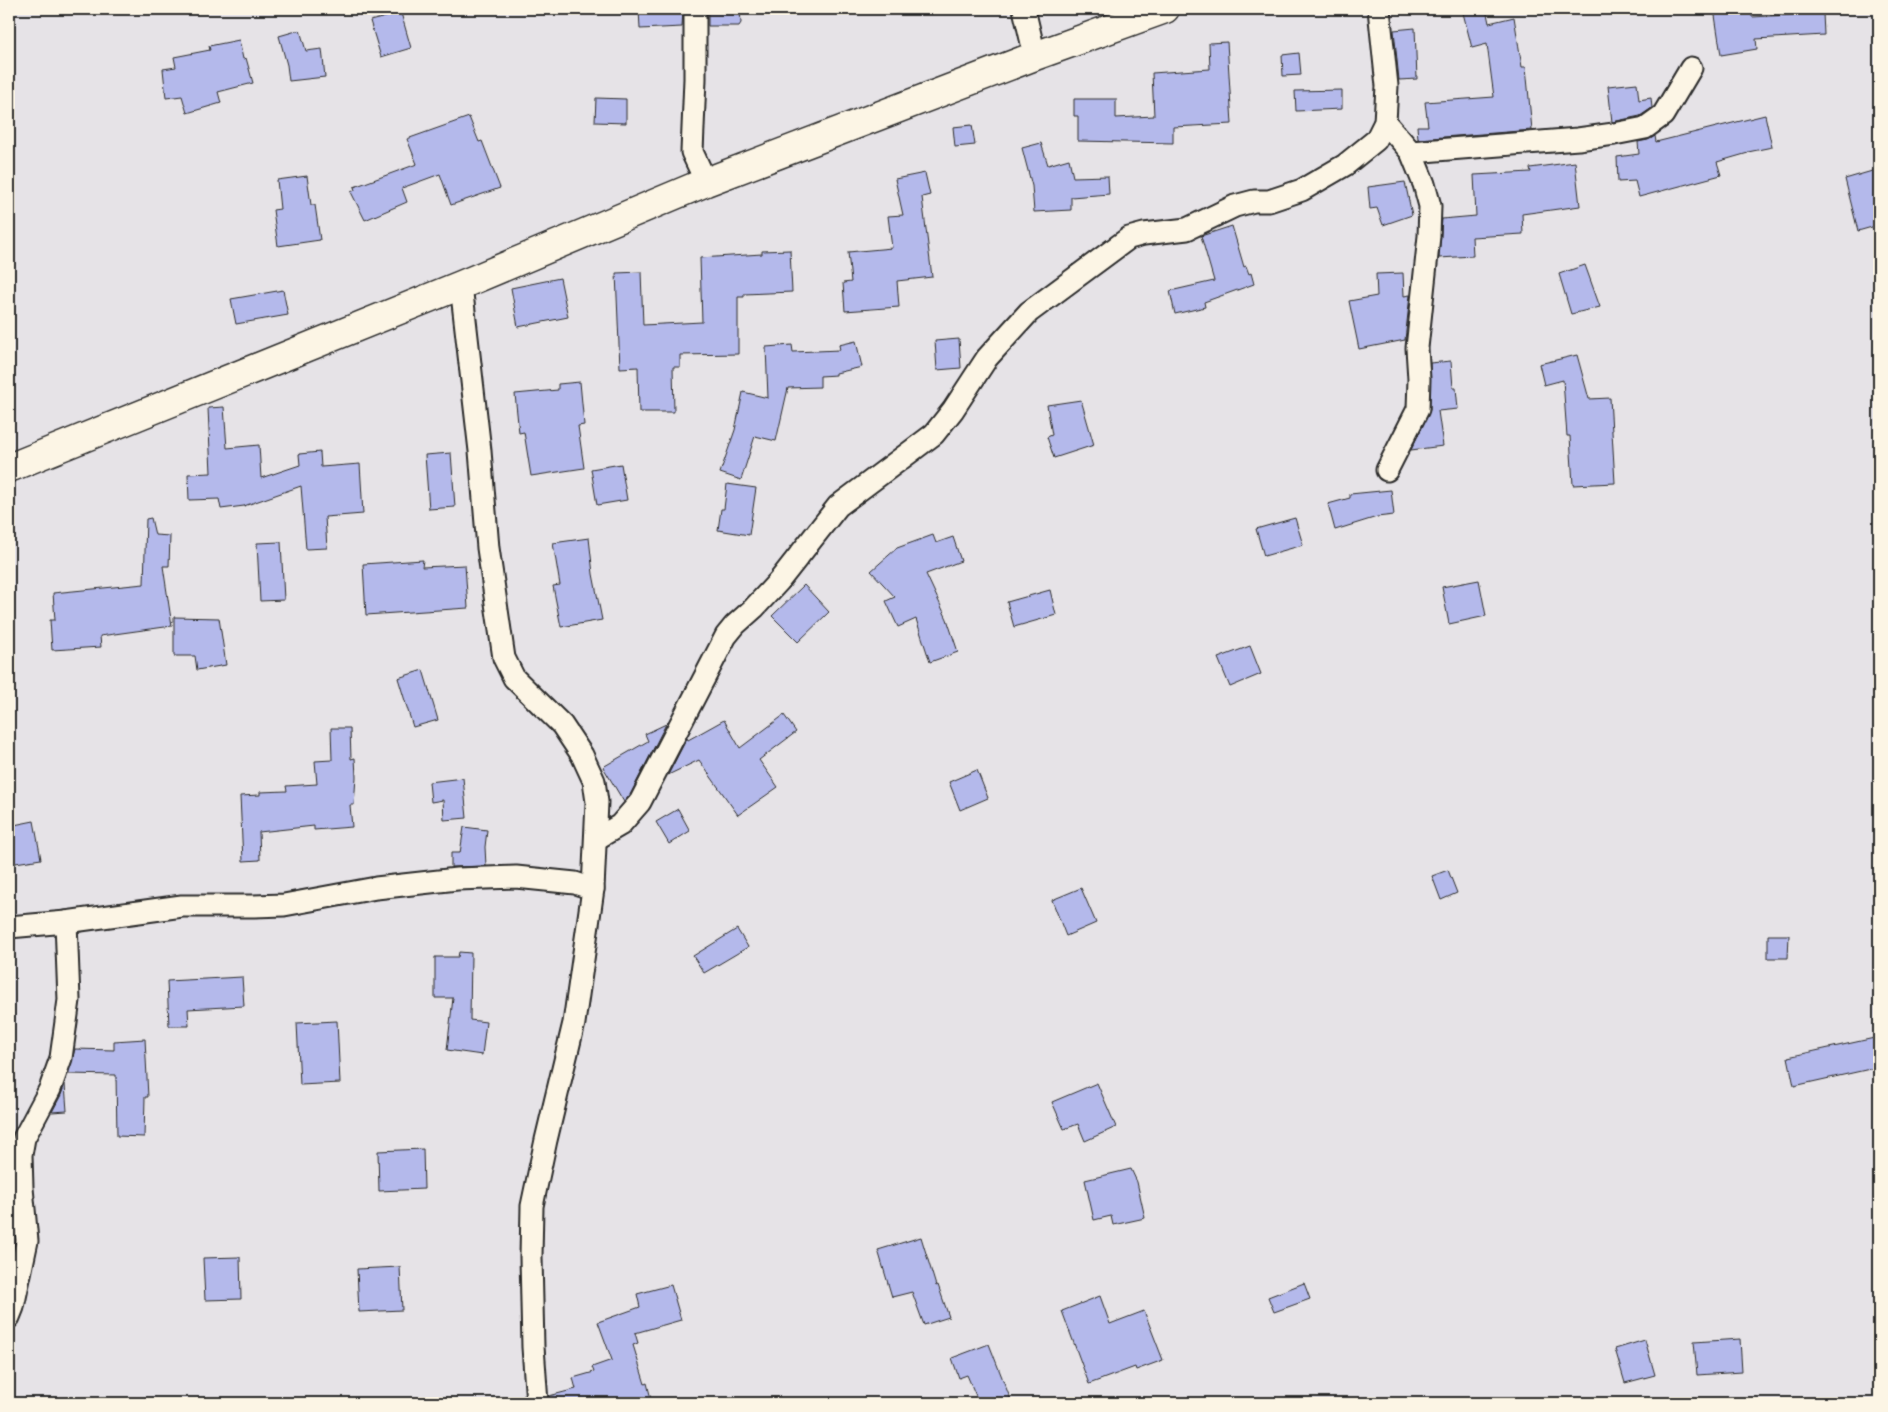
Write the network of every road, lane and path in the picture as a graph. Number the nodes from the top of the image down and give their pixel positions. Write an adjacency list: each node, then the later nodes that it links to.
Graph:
1 (695, 9): 9 (street)
2 (1024, 9): 5 (street)
3 (1165, 9): 5 (street)
4 (1379, 9): 7 (street)
5 (1035, 56): 9 (street)
6 (1691, 68): 8 (street)
7 (1385, 122): 8 (street); 14 (street)
8 (1411, 152): 12 (street)
9 (706, 182): 10 (street)
10 (461, 285): 11 (street); 13 (street)
11 (9, 468)
12 (1387, 470)
13 (597, 802): 14 (street); 15 (street)
14 (624, 820): 15 (street)
15 (596, 839): 16 (street)
16 (593, 889): 17 (street); 20 (street)
17 (66, 922): 18 (street); 19 (street)
18 (9, 927)
19 (9, 1317)
20 (537, 1403)

